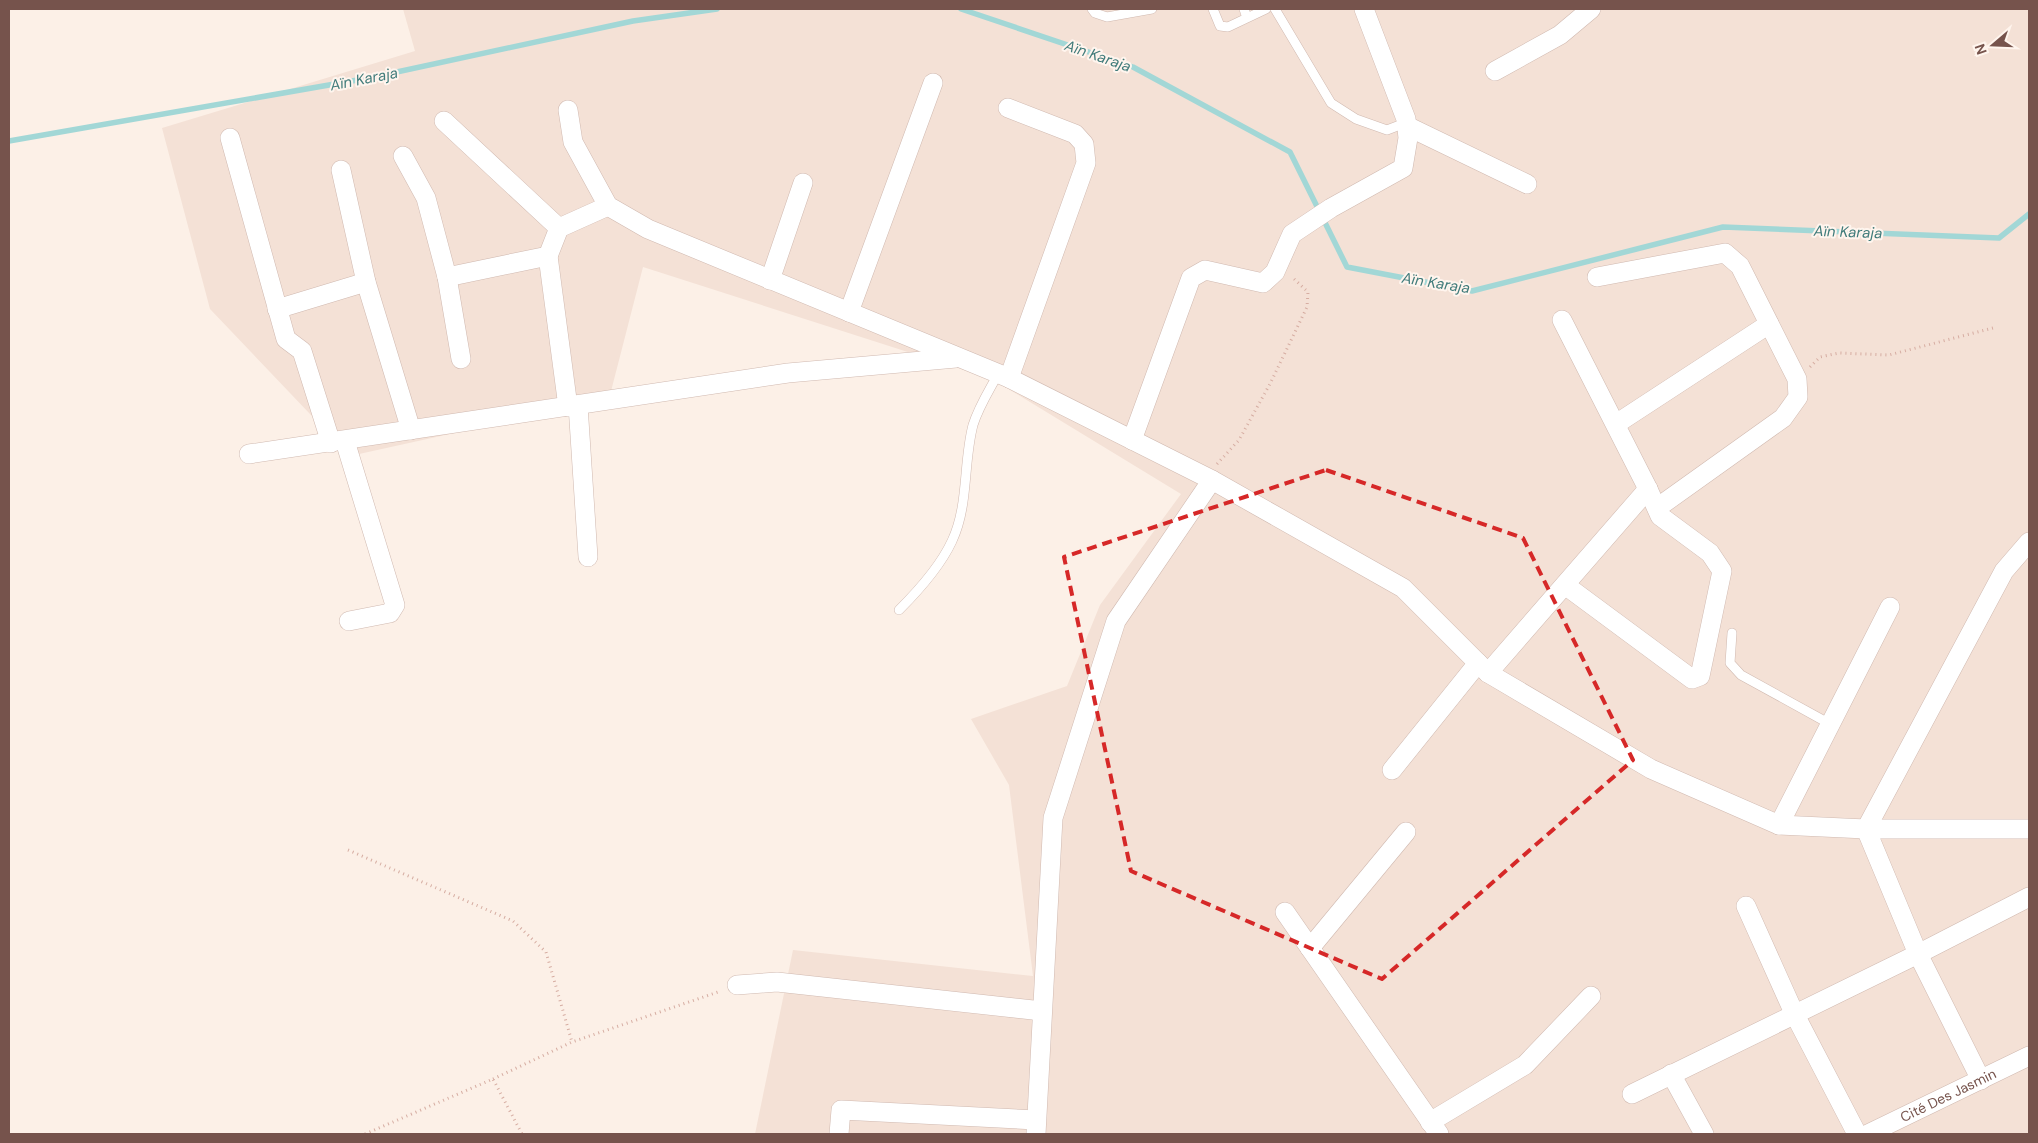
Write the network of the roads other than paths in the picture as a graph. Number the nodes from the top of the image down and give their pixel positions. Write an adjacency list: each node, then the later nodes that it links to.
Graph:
1 (1092, 9): 2 (lane)
2 (1152, 9)
3 (1213, 9): 9 (lane)
4 (1244, 9): 9 (lane)
5 (1266, 9): 9 (lane)
6 (1275, 9): 15 (lane)
7 (1364, 9): 15 (street)
8 (1591, 9): 10 (street)
9 (1247, 18)
10 (1496, 71)
11 (933, 83): 29 (street)
12 (1008, 108): 34 (street)
13 (568, 110): 21 (street)
14 (444, 121): 22 (street)
15 (1406, 122): 20 (street); 38 (street)
16 (230, 138): 28 (street)
17 (403, 156): 24 (street)
18 (341, 170): 27 (street)
19 (803, 183): 26 (street)
20 (1527, 184)
21 (608, 206): 22 (street); 26 (street)
22 (559, 228): 23 (street)
23 (548, 256): 24 (street); 35 (street)
24 (447, 277): 33 (street)
25 (1597, 277): 31 (street)
26 (770, 280): 29 (street)
27 (366, 282): 28 (street); 37 (street)
28 (277, 309): 39 (street)
29 (849, 312): 32 (street)
30 (1562, 320): 36 (street)
31 (1769, 324): 36 (street); 43 (street)
32 (959, 358): 34 (street); 35 (street)
33 (461, 359)
34 (1004, 376): 38 (street); 48 (lane)
35 (573, 406): 37 (street); 45 (street)
36 (1616, 424): 42 (street)
37 (411, 430): 39 (street)
38 (1132, 440): 41 (street)
39 (338, 442): 40 (street); 49 (street)
40 (249, 454)
41 (1208, 478): 51 (street); 65 (street)
42 (1648, 489): 43 (street); 46 (street)
43 (1657, 508): 46 (street)
44 (2029, 542): 55 (street)
45 (588, 557)
46 (1565, 585): 51 (street)
47 (1890, 608): 52 (street)
48 (899, 610)
49 (349, 621)
50 (1732, 633): 52 (lane)
51 (1483, 668): 53 (street); 54 (street)
52 (1830, 724): 54 (street)
53 (1392, 770)
54 (1779, 825): 55 (street)
55 (1866, 829): 56 (street); 62 (street)
56 (2029, 830)
57 (1406, 832): 61 (street)
58 (2029, 897): 62 (street)
59 (1746, 906): 66 (street)
60 (1285, 912): 61 (street)
61 (1310, 948): 72 (street)
62 (1918, 954): 66 (street); 69 (street)
63 (737, 985): 65 (street)
64 (1590, 996): 72 (street)
65 (1042, 1011): 71 (street)
66 (1794, 1013): 68 (street); 76 (street)
67 (2029, 1056): 69 (street, Cité Des Jasmin)
68 (1671, 1074): 70 (street); 75 (street)
69 (1981, 1080): 73 (street, Cité Des Jasmin)
70 (1632, 1094)
71 (1036, 1127): 74 (street)
72 (1435, 1128)
73 (1876, 1133)
74 (839, 1134)
75 (1704, 1134)
76 (1857, 1134)

